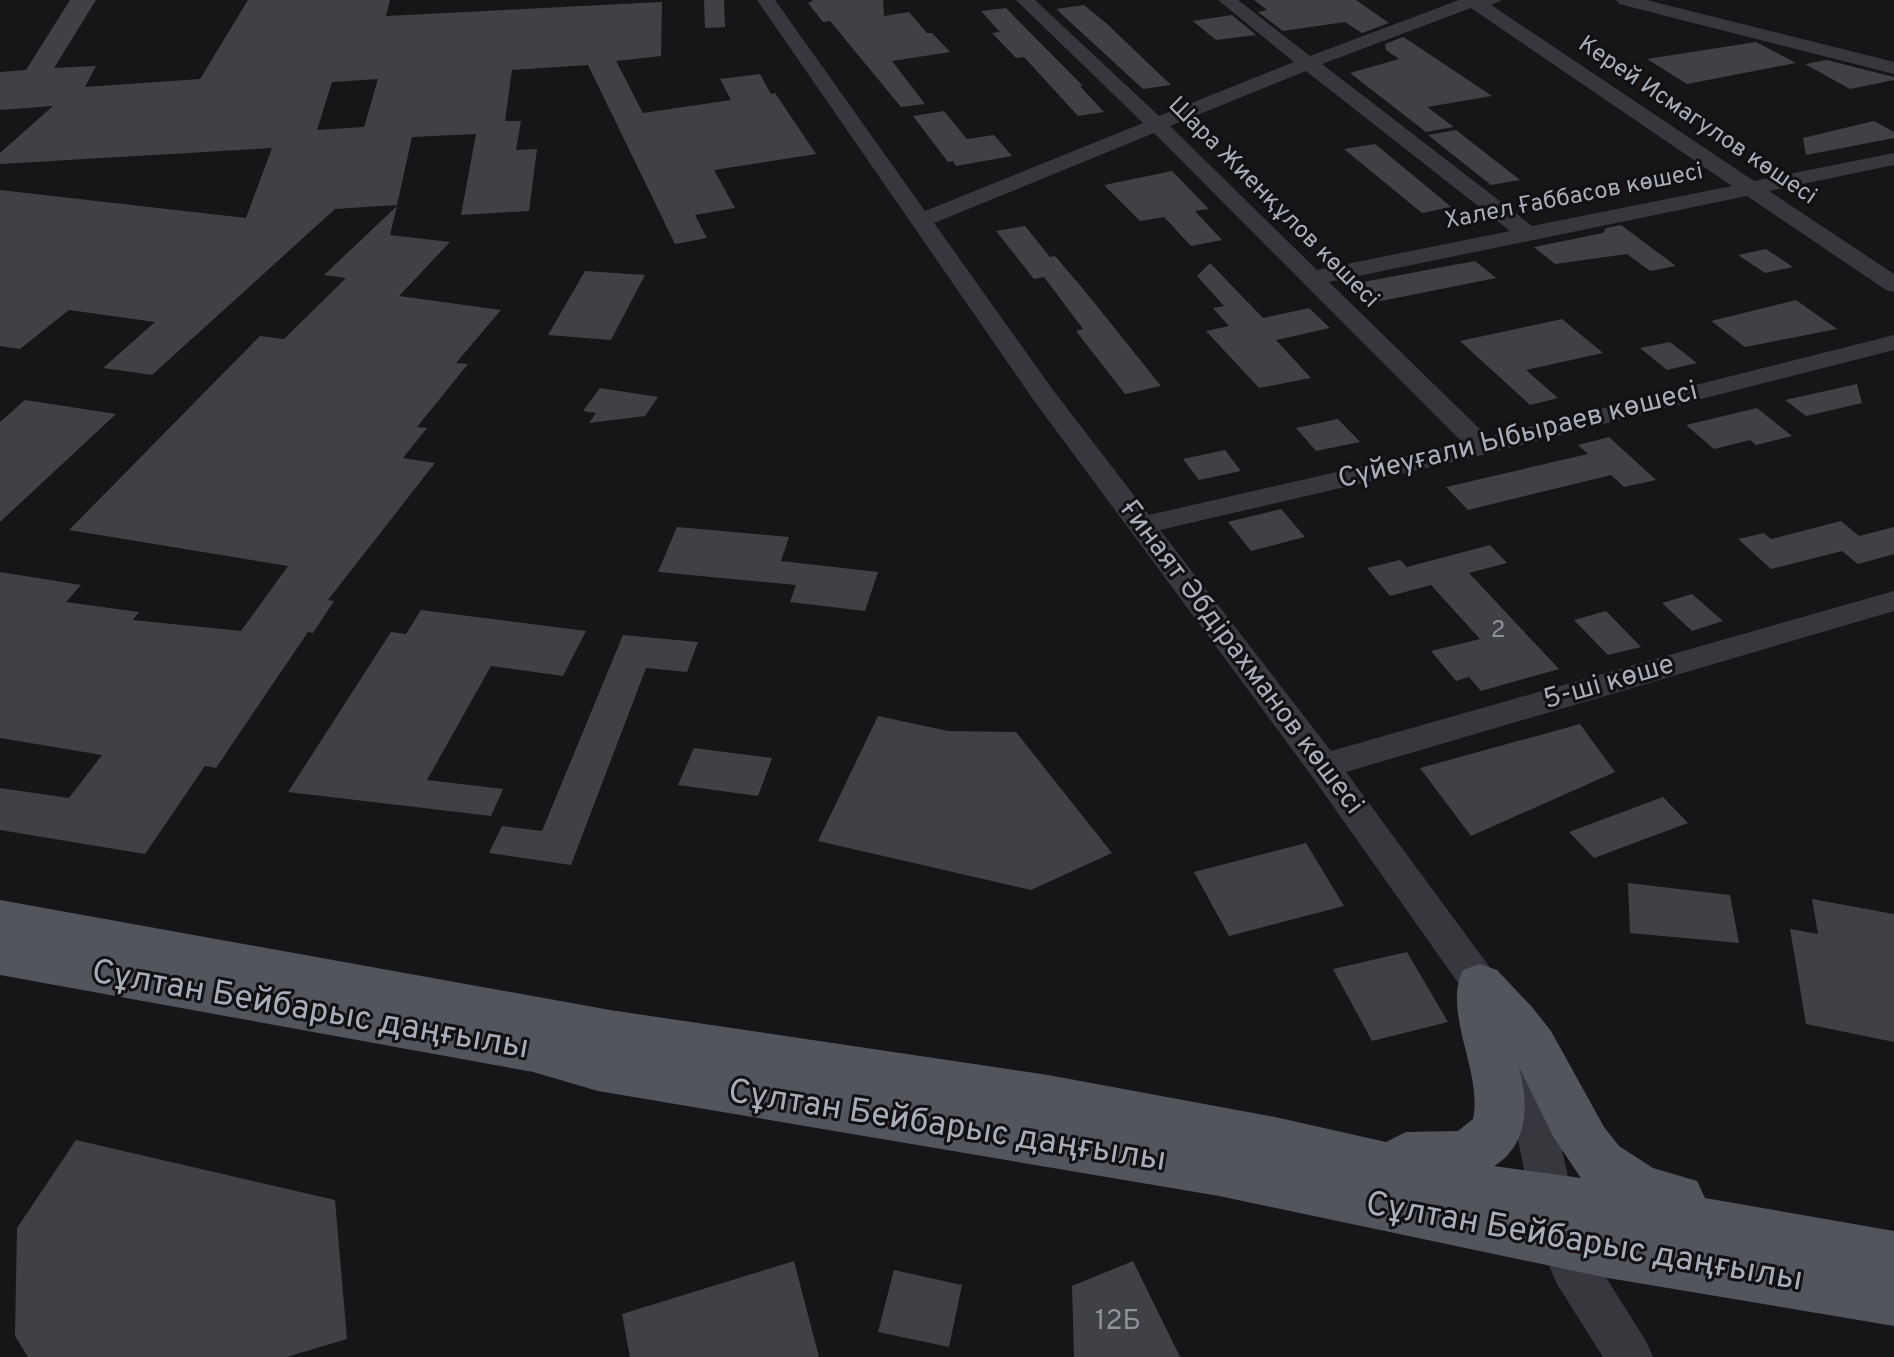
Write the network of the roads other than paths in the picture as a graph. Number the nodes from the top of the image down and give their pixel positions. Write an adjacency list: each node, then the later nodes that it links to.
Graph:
1 (766, 0): 11 (street, Ғинаят Әбдірахманов көшесі)
2 (1025, 0): 8 (street, Шара Жиенқұлов көшесі)
3 (1227, 0): 6 (street)
4 (1479, 0): 6 (street); 10 (street, Керей Исмагулов көшесі)
5 (1625, 0): 7 (street)
6 (1308, 63): 8 (street); 12 (street)
7 (1894, 68)
8 (1158, 126): 11 (street); 13 (street, Шара Жиенқұлов көшесі)
9 (1894, 159): 10 (street, Халел Ғаббасов көшесі)
10 (1750, 188): 12 (street, Халел Ғаббасов көшесі); 14 (street, Керей Исмагулов көшесі)
11 (920, 221): 17 (street, Ғинаят Әбдірахманов көшесі)
12 (1527, 233): 13 (street, Халел Ғаббасов көшесі)
13 (1312, 278): 16 (street, Шара Жиенқұлов көшесі)
14 (1894, 285)
15 (1894, 342): 16 (street, Сүйеуғали Ыбыраев көшесi)
16 (1482, 447): 17 (street, Сүйеуғали Ыбыраев көшесi)
17 (1142, 525): 19 (street, Ғинаят Әбдірахманов көшесі)
18 (1894, 601): 19 (street, 5-шi көше)
19 (1323, 766): 22 (street, Ғинаят Әбдірахманов көшесі)
20 (0, 919): 23 (main road, Сұлтан Бейбарыс даңғылы)
21 (0, 956): 24 (main road, Сұлтан Бейбарыс даңғылы)
22 (1480, 984): 23 (main road); 24 (street, Ғинаят Әбдірахманов көшесі); 25 (main road)
23 (1317, 1151): 24 (main road, Сұлтан Бейбарыс даңғылы)
24 (1557, 1221): 25 (main road, Сұлтан Бейбарыс даңғылы); 27 (main road, Сұлтан Бейбарыс даңғылы); 28 (street, Ғинаят Әбдірахманов көшесі)
25 (1837, 1247): 26 (main road, Сұлтан Бейбарыс даңғылы)
26 (1894, 1257)
27 (1894, 1299)
28 (1630, 1357)

